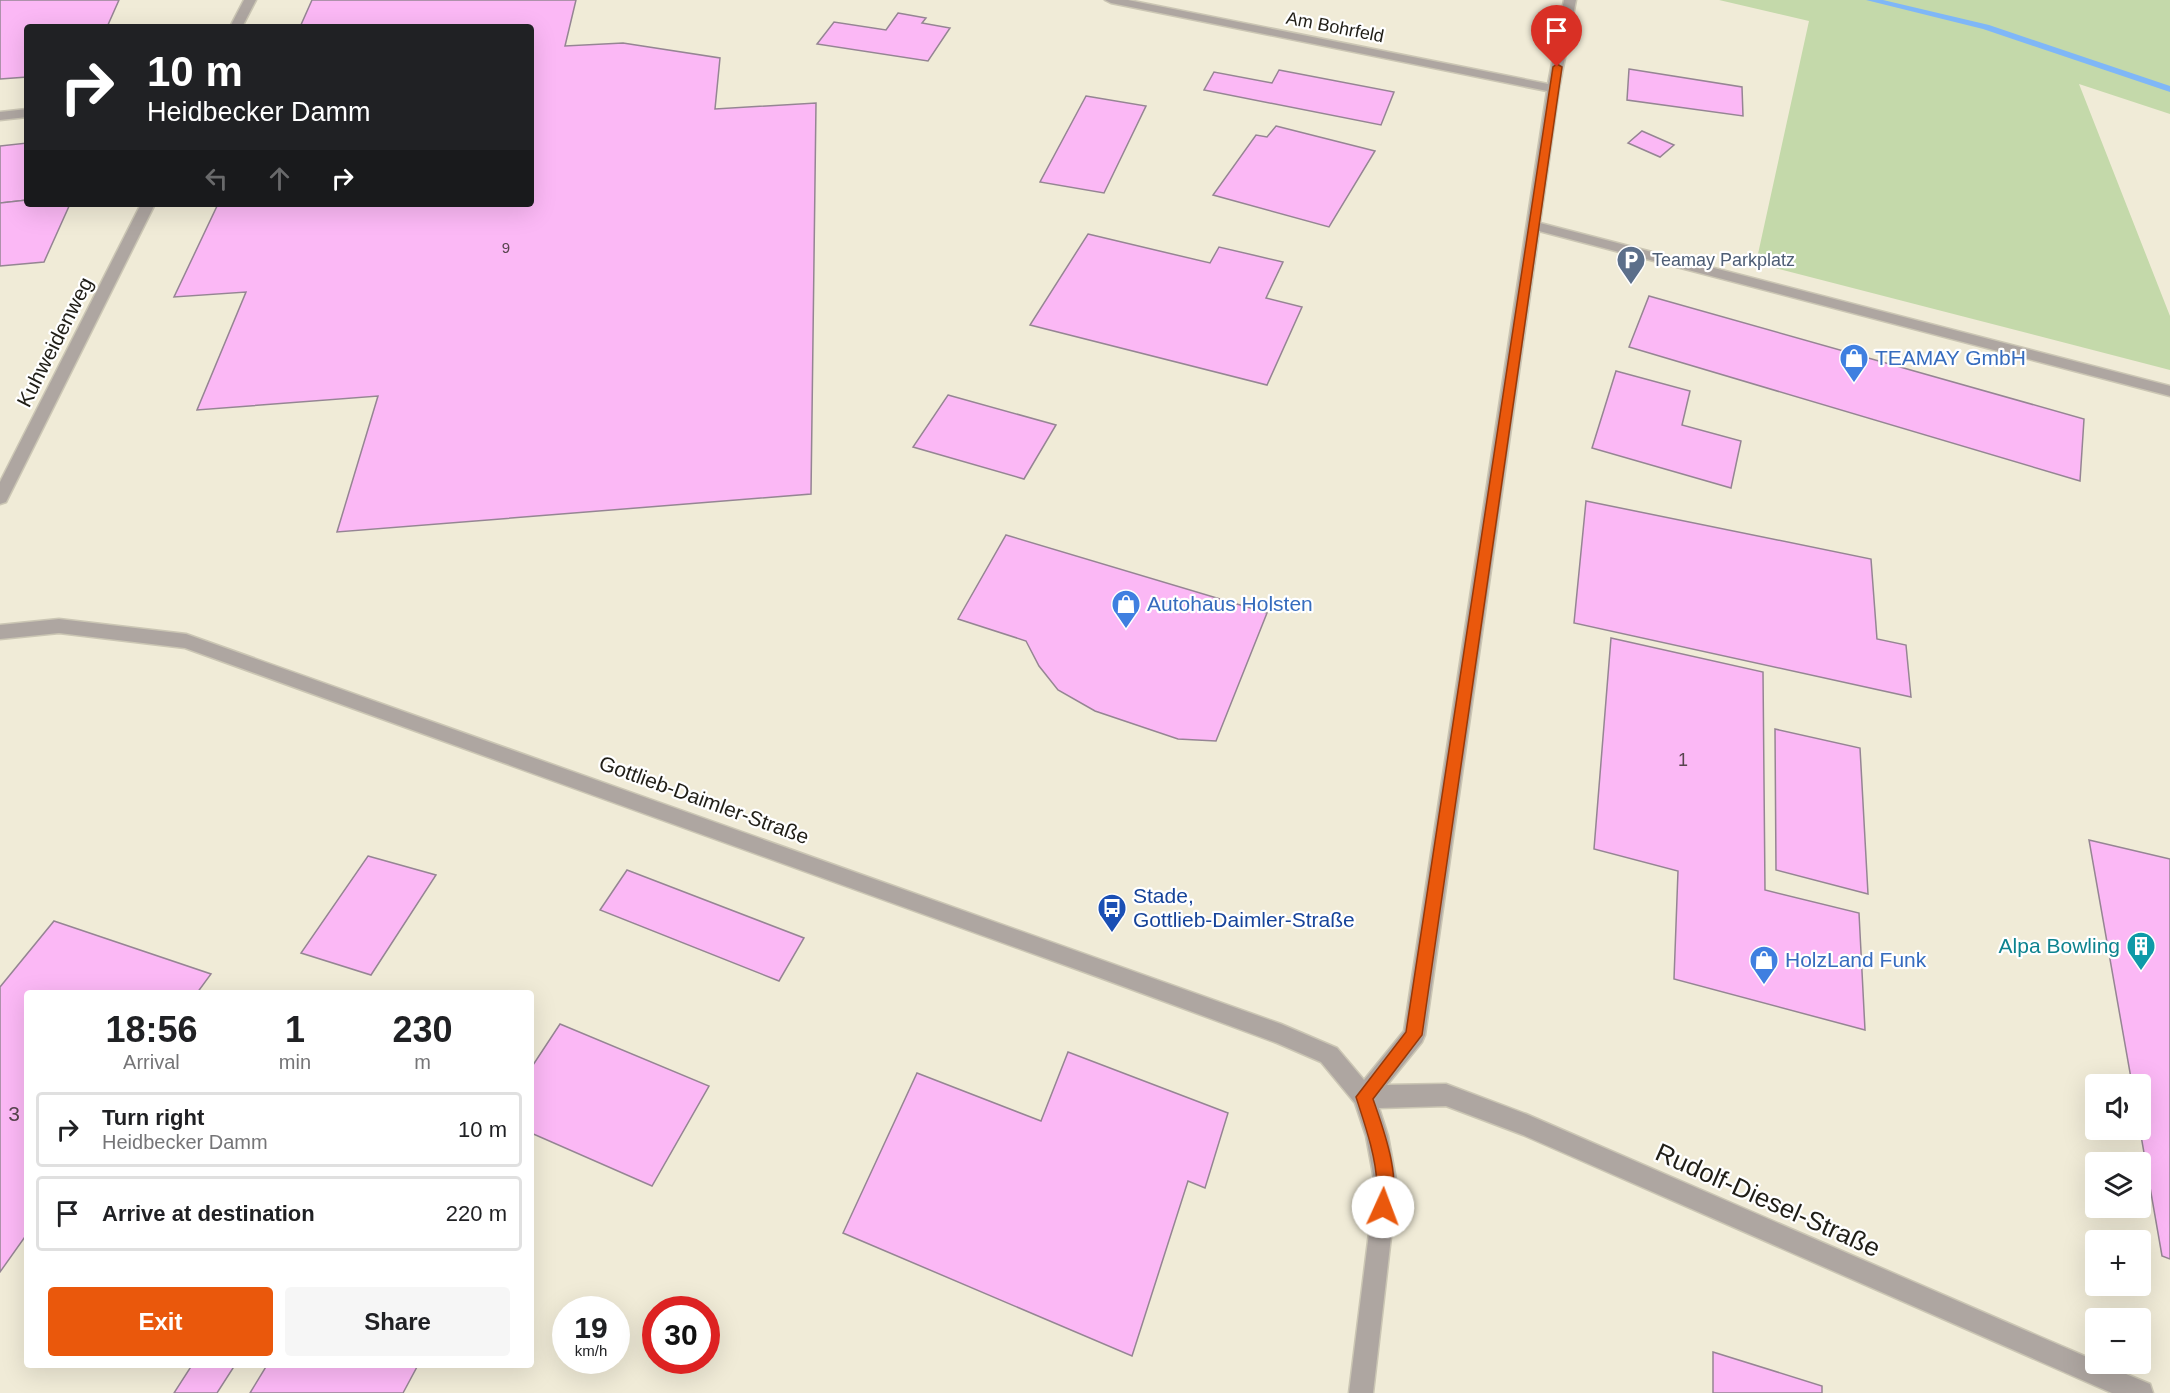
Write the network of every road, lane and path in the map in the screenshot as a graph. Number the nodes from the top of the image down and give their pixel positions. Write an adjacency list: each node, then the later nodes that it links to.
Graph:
1 (250, 0): 4 (street)
2 (1111, 0): 5 (street, Am Bohrfeld)
3 (1570, 0): 5 (street)
4 (238, 24)
5 (1553, 89): 9 (street)
6 (24, 113): 7 (street)
7 (0, 116)
8 (146, 207): 11 (street, Kuhweidenweg)
9 (1533, 225): 10 (street); 13 (street)
10 (2170, 392)
11 (0, 498)
12 (0, 632): 13 (street, Gottlieb-Daimler-Straße)
13 (1364, 1097): 14 (street); 15 (street, Rudolf-Diesel-Straße)
14 (1361, 1393)
15 (2141, 1393)

